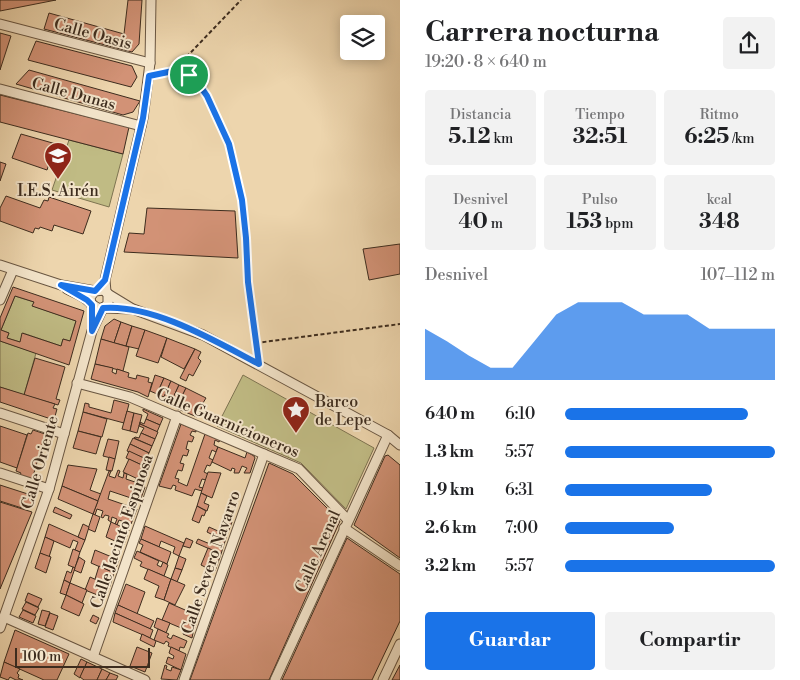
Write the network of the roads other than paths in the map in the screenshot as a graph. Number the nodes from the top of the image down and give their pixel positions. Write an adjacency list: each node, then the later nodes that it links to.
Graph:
1 (151, 0): 3 (street)
2 (0, 24): 3 (street, Calle Oasis)
3 (150, 63): 5 (street)
4 (0, 89): 5 (street, Calle Dunas)
5 (141, 126): 8 (street)
6 (0, 265): 7 (street)
7 (13, 270): 9 (street); 12 (street)
8 (105, 280): 10 (street); 11 (street)
9 (61, 285): 10 (street); 13 (street)
10 (95, 290): 11 (street); 13 (street)
11 (107, 293): 14 (street); 15 (street)
12 (0, 300)
13 (92, 305): 14 (street); 16 (street, Calle Oriente)
14 (103, 308): 15 (street); 16 (street, Calle Oriente)
15 (133, 309): 21 (street)
16 (92, 331): 17 (street, Calle Oriente)
17 (77, 383): 19 (street, Calle Guarnicioneros); 20 (street, Calle Oriente)
18 (0, 413): 20 (street)
19 (177, 416): 23 (street, Calle Guarnicioneros); 31 (street, Calle Jacinto Espinosa)
20 (64, 434): 25 (street, Calle Oriente)
21 (388, 435): 22 (street); 26 (street, Calle Arenal)
22 (400, 445)
23 (264, 454): 26 (street, Calle Guarnicioneros); 33 (street, Calle Severo Navarro)
24 (0, 473): 25 (street)
25 (48, 489): 28 (street, Calle Oriente)
26 (346, 524): 27 (street, Calle Guarnicioneros); 34 (street, Calle Arenal)
27 (400, 566)
28 (4, 617): 29 (street, Calle Oriente); 31 (street)
29 (0, 628)
30 (400, 644): 35 (street)
31 (93, 657): 32 (street)
32 (145, 680)
33 (184, 680)
34 (275, 680)
35 (383, 680)

